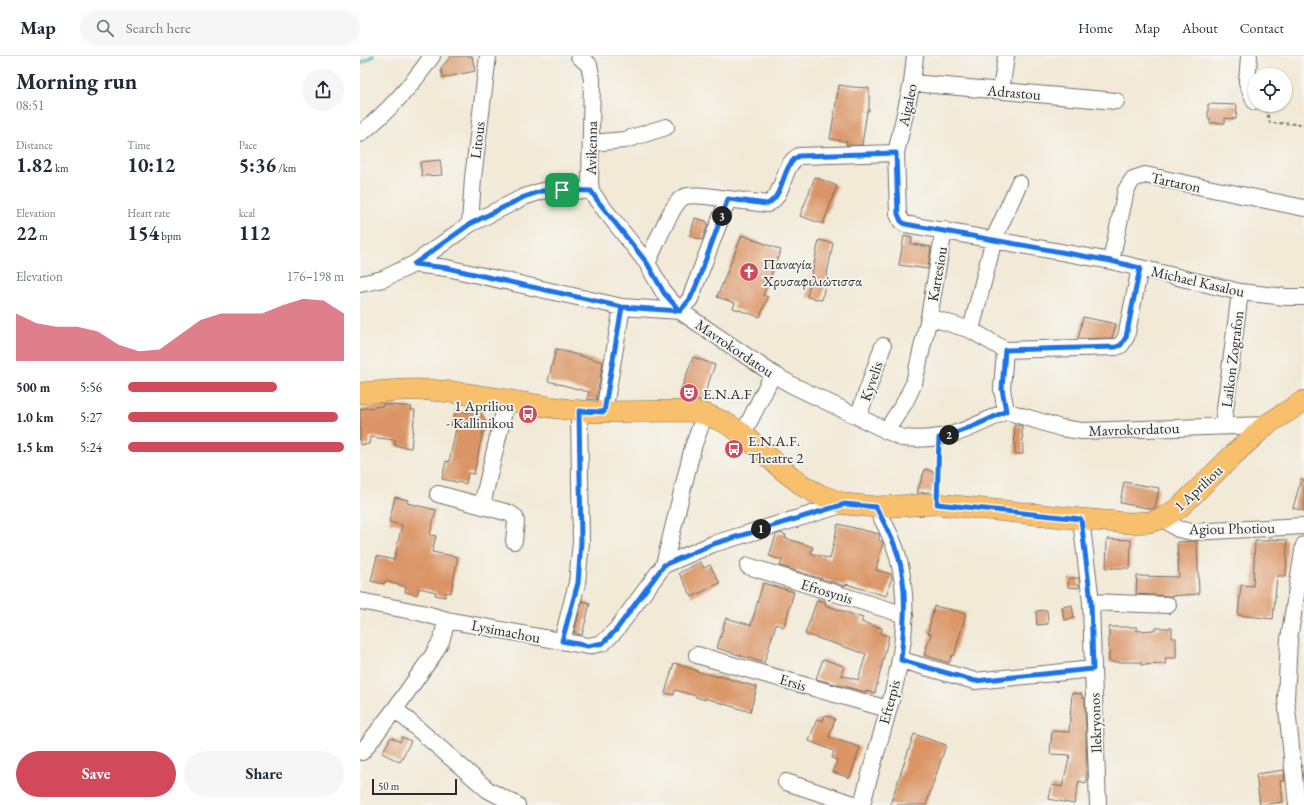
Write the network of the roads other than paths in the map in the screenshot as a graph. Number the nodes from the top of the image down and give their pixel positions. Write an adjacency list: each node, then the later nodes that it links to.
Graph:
1 (432, 56): 14 (street)
2 (488, 56): 21 (street, Litous)
3 (579, 56): 15 (street, Avikenna)
4 (915, 56): 9 (street, Aigaleo)
5 (1006, 56): 11 (street)
6 (1249, 56): 7 (street)
7 (1248, 68)
8 (1248, 69): 10 (street)
9 (912, 82): 11 (street, Adrastou); 16 (street, Aigaleo)
10 (1248, 84)
11 (1001, 91): 12 (street, Adrastou)
12 (1116, 101)
13 (666, 127): 15 (street)
14 (360, 134)
15 (591, 143): 18 (street, Avikenna)
16 (896, 153): 19 (street); 22 (street, Michael Kasalou)
17 (1019, 182): 23 (street)
18 (591, 191): 21 (street); 25 (street, Avikenna)
19 (728, 199): 25 (street); 32 (street)
20 (1304, 208): 24 (street, Tartaron)
21 (470, 224): 26 (street)
22 (944, 230): 23 (street, Michael Kasalou); 33 (street, Kartesiou)
23 (994, 239): 24 (street, Michael Kasalou); 34 (street)
24 (1111, 261): 27 (street, Michael Kasalou)
25 (647, 263): 32 (street, Avikenna)
26 (414, 264): 28 (street); 31 (street, Mavrokordatou)
27 (1140, 268): 29 (street, Michael Kasalou); 36 (street)
28 (360, 284)
29 (1240, 292): 30 (street, Michael Kasalou); 47 (street, Laikon Zografon)
30 (1304, 297)
31 (622, 307): 32 (street, Mavrokordatou); 43 (street)
32 (680, 311): 37 (street, Mavrokordatou)
33 (929, 317): 34 (street); 48 (street, Kartesiou)
34 (970, 330): 36 (street)
35 (883, 346): 45 (street, Kyvelis)
36 (1005, 350): 42 (street)
37 (773, 374): 45 (street, Mavrokordatou); 49 (street)
38 (360, 393): 39 (main road, 1 Apriliou)
39 (507, 399): 41 (main road, 1 Apriliou); 52 (street)
40 (1304, 401): 46 (main road, 1 Apriliou)
41 (579, 411): 43 (main road, 1 Apriliou); 66 (street)
42 (1006, 411): 47 (street, Mavrokordatou); 48 (street, Mavrokordatou)
43 (604, 412): 44 (main road, 1 Apriliou)
44 (705, 414): 49 (main road, 1 Apriliou); 59 (street)
45 (858, 417): 48 (street, Mavrokordatou)
46 (1266, 425): 47 (street, Mavrokordatou); 54 (main road, 1 Apriliou)
47 (1223, 426)
48 (886, 431)
49 (743, 434): 51 (main road, 1 Apriliou)
50 (438, 494): 52 (street)
51 (845, 504): 53 (main road, 1 Apriliou); 59 (street)
52 (482, 505): 57 (street)
53 (876, 507): 55 (main road, 1 Apriliou); 64 (street, Efterpis)
54 (1163, 518): 55 (main road, 1 Apriliou); 56 (street, Agiou Photiou)
55 (1081, 519): 62 (street, Ilekryonos)
56 (1304, 526)
57 (514, 542)
58 (1304, 545): 78 (street)
59 (664, 565): 66 (street, Lysimachou)
60 (748, 566): 64 (street, Efrosynis)
61 (360, 601): 65 (street, Lysimachou)
62 (1091, 602): 63 (street); 69 (street, Ilekryonos)
63 (1168, 605)
64 (905, 615): 68 (street, Efterpis)
65 (447, 620): 66 (street, Lysimachou); 70 (street)
66 (562, 641)
67 (697, 655): 71 (street, Ersis)
68 (901, 660): 69 (street); 71 (street, Efterpis)
69 (1093, 669): 77 (street, Ilekryonos)
70 (395, 709): 72 (street); 74 (street)
71 (888, 709): 76 (street, Efterpis)
72 (362, 752)
73 (786, 782): 75 (street)
74 (516, 805)
75 (857, 805)
76 (862, 805)
77 (1098, 805)
78 (1297, 805)

